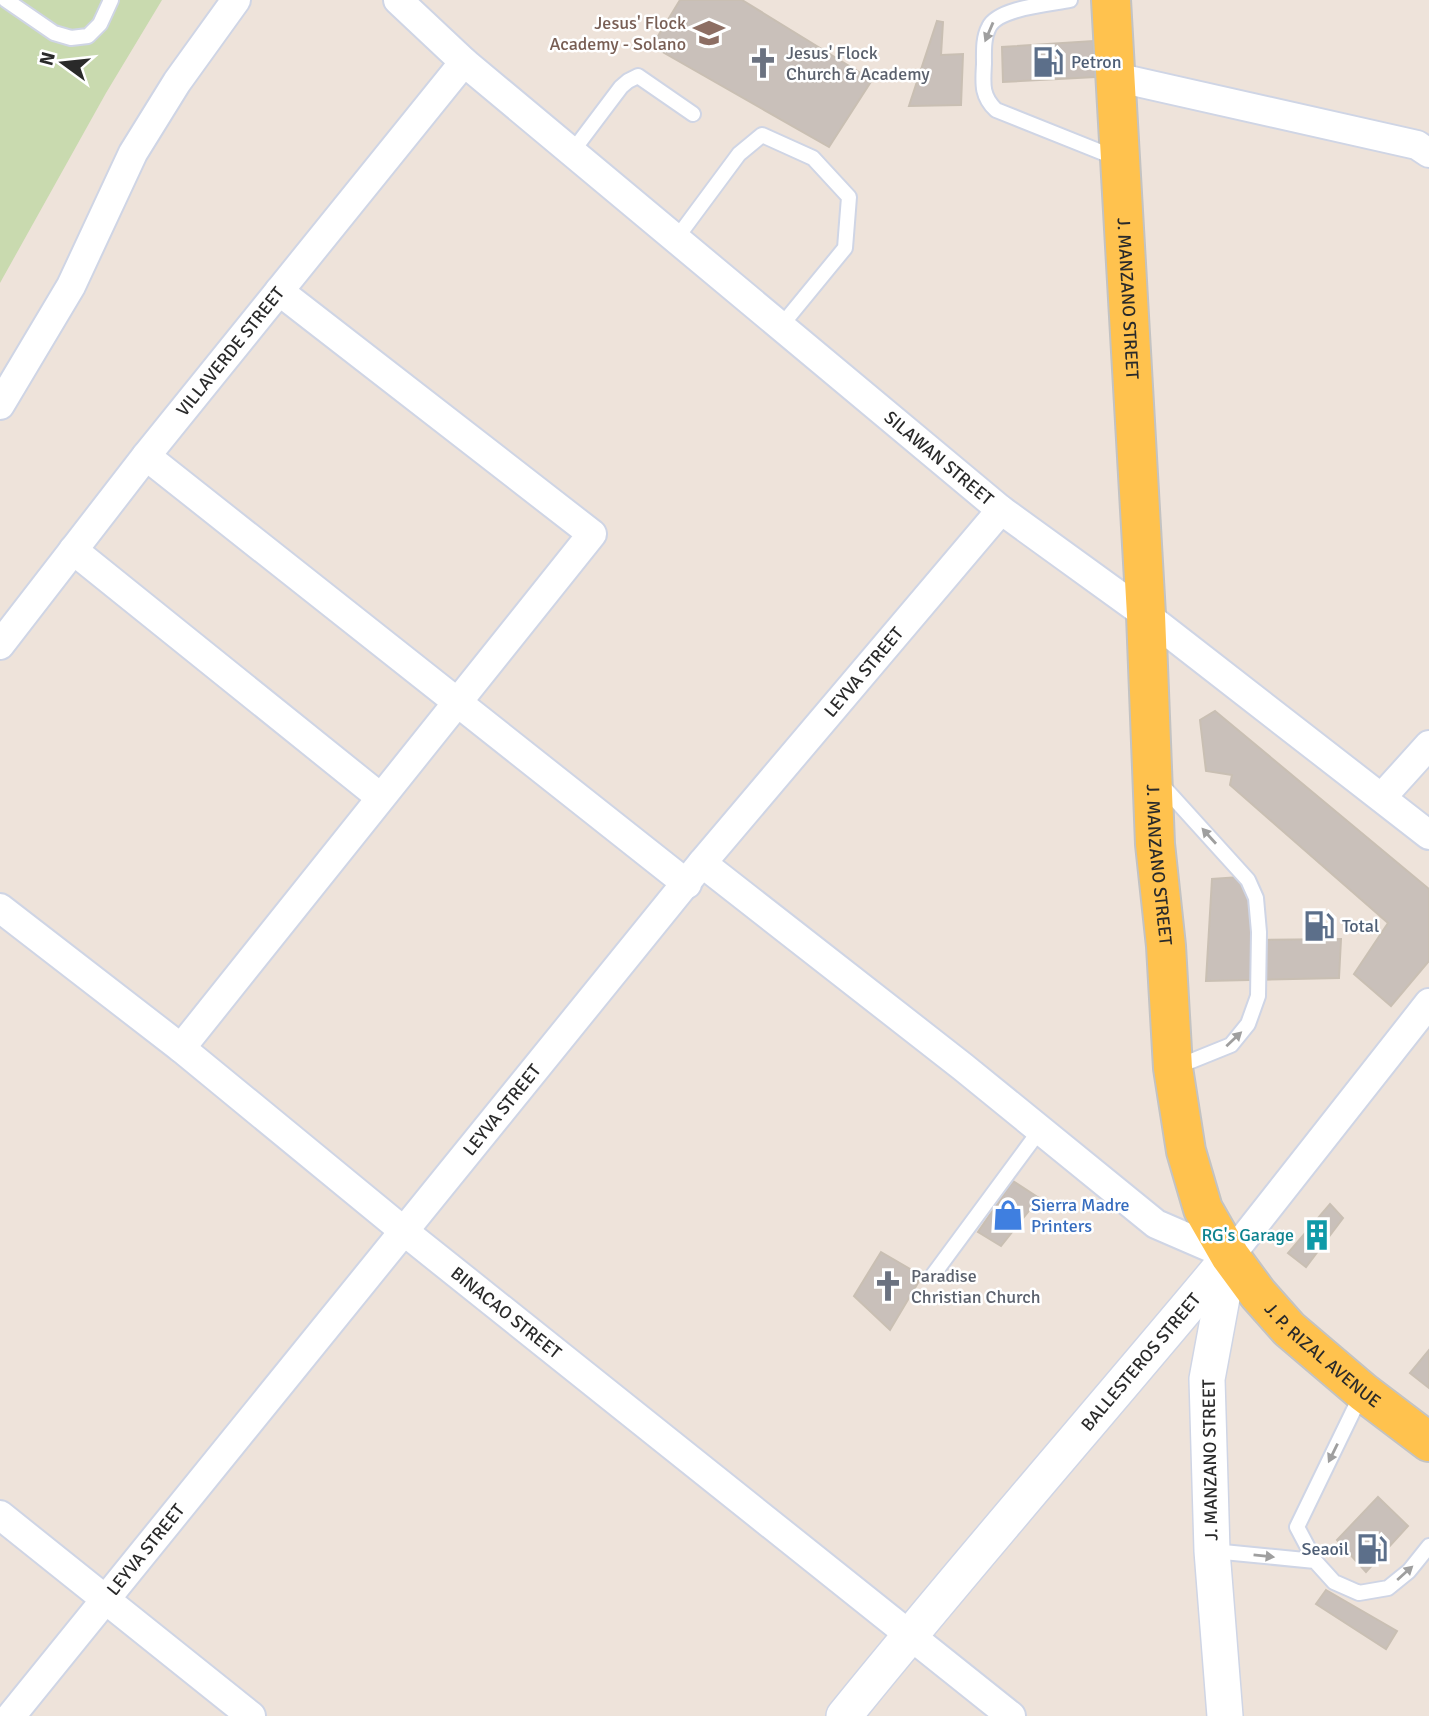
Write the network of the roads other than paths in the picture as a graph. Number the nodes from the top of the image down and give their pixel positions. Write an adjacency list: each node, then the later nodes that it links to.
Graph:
1 (6, 0): 2 (lane)
2 (111, 0)
3 (236, 0): 16 (street)
4 (398, 0): 7 (street, SILAWAN STREET)
5 (1070, 0): 12 (lane, one-way to 12)
6 (1111, 0): 8 (main road, J. MANZANO STREET)
7 (464, 62): 10 (street, SILAWAN STREET); 14 (street, VILLAVERDE STREET)
8 (1115, 77): 11 (street); 12 (main road, J. MANZANO STREET)
9 (693, 114): 10 (lane)
10 (572, 152): 13 (street, SILAWAN STREET)
11 (1429, 153)
12 (1119, 159): 20 (main road, J. MANZANO STREET)
13 (676, 239): 15 (street, SILAWAN STREET); 15 (lane)
14 (279, 291): 17 (street, VILLAVERDE STREET); 22 (street)
15 (781, 326): 18 (street, SILAWAN STREET)
16 (0, 405)
17 (146, 456): 19 (street, VILLAVERDE STREET); 22 (street)
18 (1001, 509): 20 (street, SILAWAN STREET); 28 (street, LEYVA STREET)
19 (73, 550): 21 (street, VILLAVERDE STREET); 25 (street)
20 (1146, 615): 24 (main road, J. MANZANO STREET); 26 (street, SILAWAN STREET)
21 (4, 633)
22 (457, 700): 25 (street); 28 (street)
23 (1429, 745): 26 (street)
24 (1152, 774): 32 (main road, J. MANZANO STREET); 32 (lane, one-way to 24)
25 (380, 797): 31 (street)
26 (1382, 797): 27 (street, SILAWAN STREET)
27 (1429, 835)
28 (694, 874): 33 (street); 34 (street, LEYVA STREET)
29 (0, 908): 31 (street, BINACAO STREET)
30 (1429, 1003): 35 (street, BALLESTEROS STREET)
31 (181, 1048): 34 (street, BINACAO STREET)
32 (1173, 1068): 35 (main road, J. MANZANO STREET)
33 (1040, 1130): 35 (street); 36 (lane)
34 (405, 1232): 43 (street, LEYVA STREET); 44 (street, BINACAO STREET)
35 (1230, 1256): 37 (main road, J. P. RIZAL AVENUE); 41 (street, J. MANZANO STREET); 44 (street, BALLESTEROS STREET)
36 (933, 1275)
37 (1363, 1392): 38 (main road, J. P. RIZAL AVENUE); 42 (lane, one-way to 42)
38 (1429, 1442)
39 (0, 1516): 43 (street)
40 (1429, 1546): 42 (lane, one-way to 40)
41 (1212, 1551): 42 (lane, one-way to 42); 49 (street, J. MANZANO STREET)
42 (1315, 1561)
43 (104, 1600): 45 (street, LEYVA STREET); 46 (street)
44 (909, 1635): 47 (street, BALLESTEROS STREET); 48 (street, BINACAO STREET)
45 (11, 1716)
46 (251, 1716)
47 (845, 1716)
48 (1011, 1716)
49 (1225, 1716)

